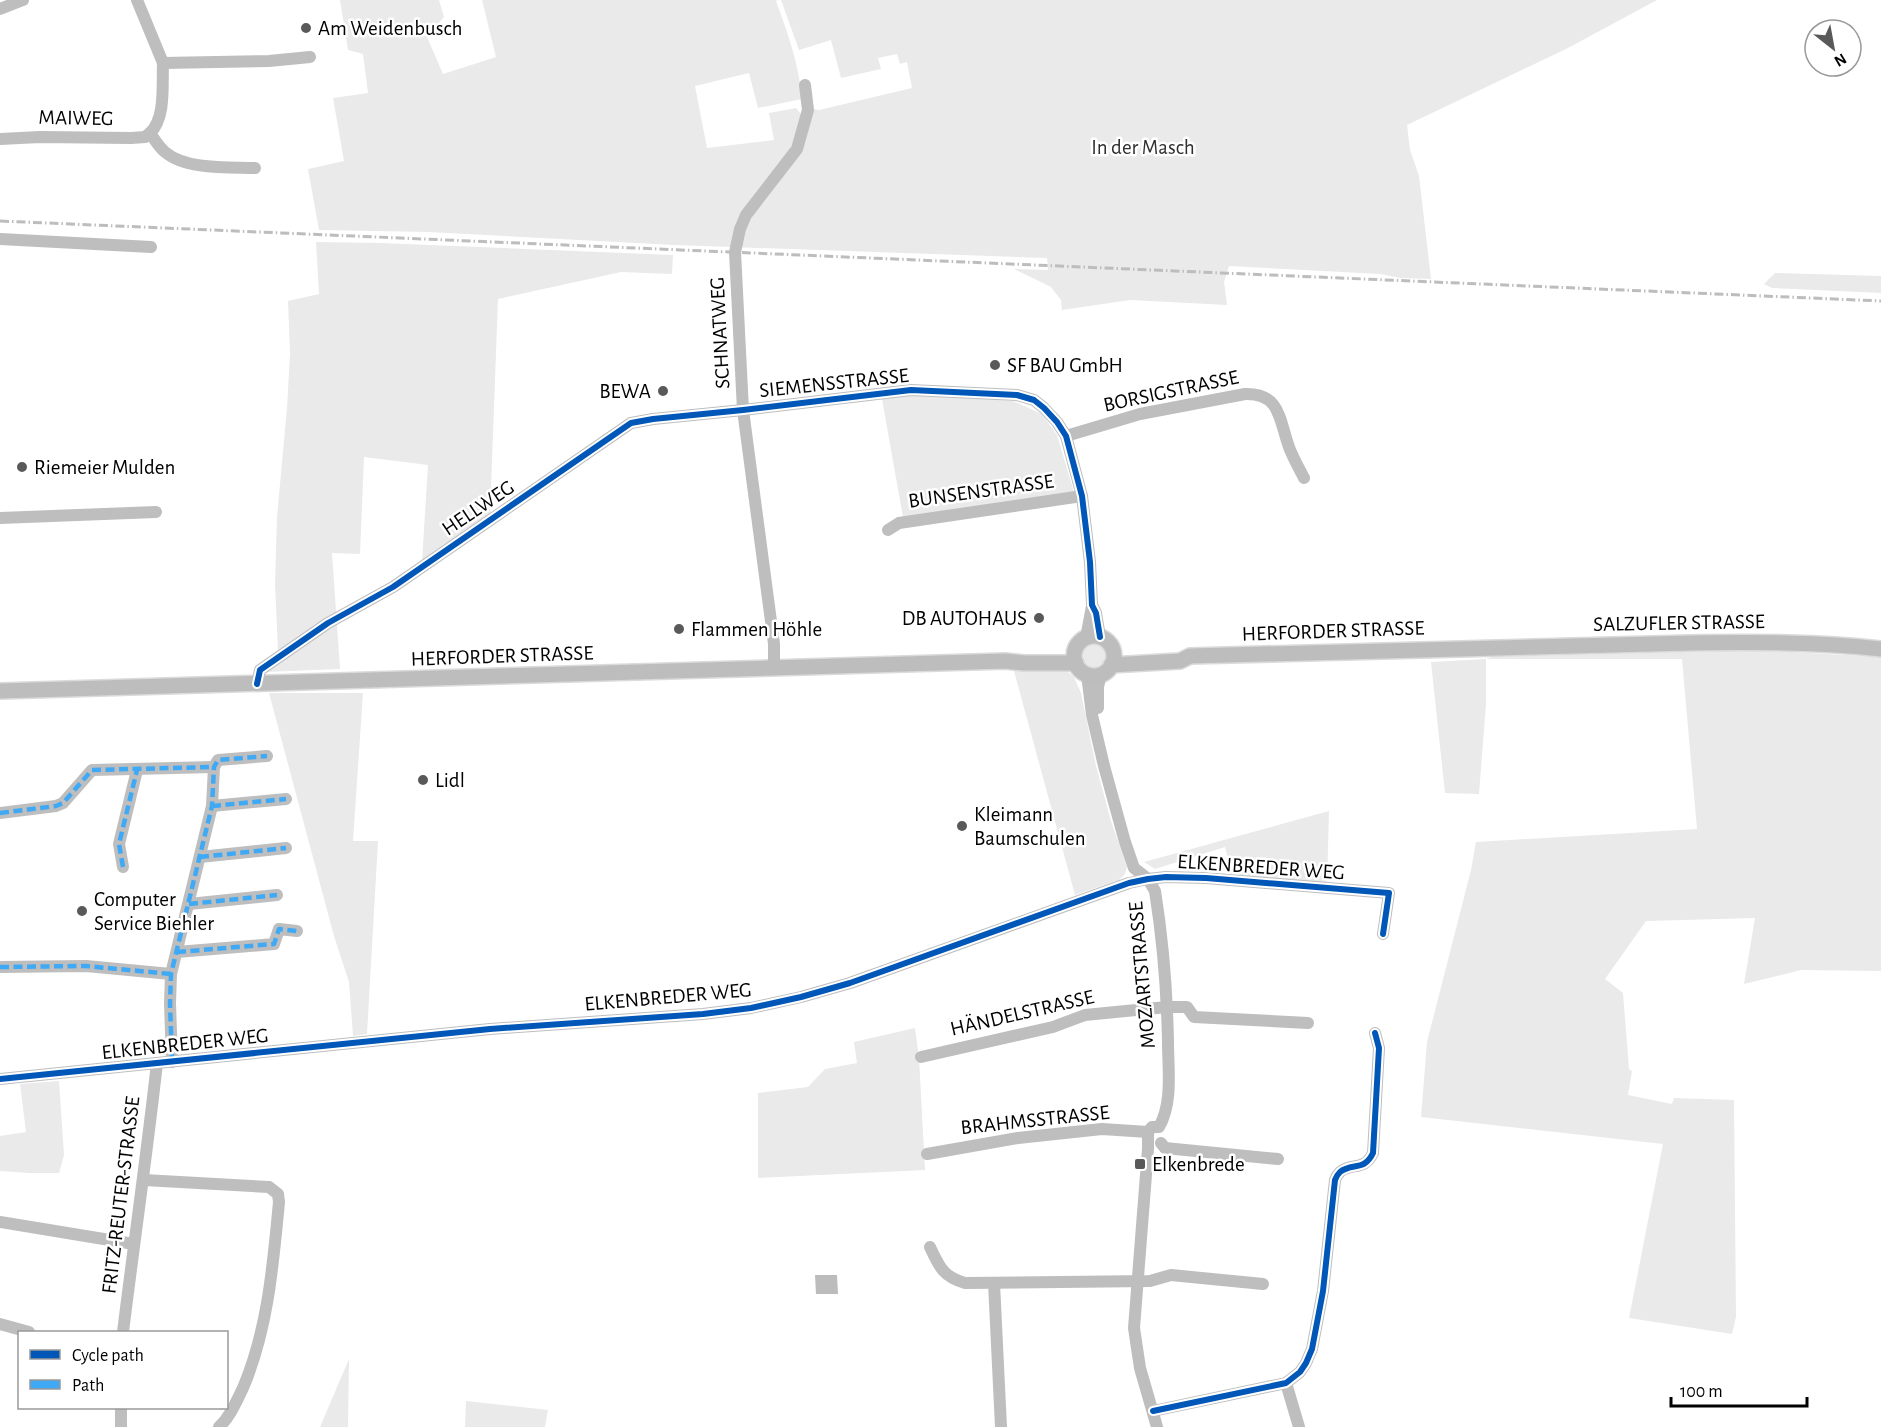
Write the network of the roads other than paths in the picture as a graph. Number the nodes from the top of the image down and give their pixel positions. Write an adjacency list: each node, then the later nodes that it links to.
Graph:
1 (23, 0): 3 (street)
2 (137, 0): 5 (street)
3 (6, 4)
4 (310, 57): 5 (street)
5 (164, 63): 7 (street)
6 (805, 85): 12 (street, SCHNATWEG)
7 (150, 134): 8 (street, MAIWEG); 9 (street)
8 (0, 139)
9 (255, 168)
10 (0, 239): 11 (street)
11 (152, 247)
12 (743, 410): 13 (street, SIEMENSSTRASSE); 23 (street, SCHNATWEG); 24 (street, HELLWEG)
13 (1066, 436): 14 (street, BORSIGSTRASSE); 15 (street, SIEMENSSTRASSE)
14 (1304, 478)
15 (1082, 496): 18 (street, BUNSENSTRASSE); 19 (street, SIEMENSSTRASSE)
16 (156, 512): 17 (street)
17 (0, 518)
18 (888, 530)
19 (1084, 646): 22 (main road); 22 (main road); 23 (main road, HERFORDER STRASSE)
20 (1478, 648): 21 (main road, SALZUFLER STRASSE); 22 (main road, HERFORDER STRASSE)
21 (1881, 649)
22 (1103, 666): 35 (street, MOZARTSTRASSE)
23 (774, 669): 24 (main road, HERFORDER STRASSE)
24 (257, 684): 25 (main road, HERFORDER STRASSE)
25 (0, 691)
26 (267, 756): 27 (street)
27 (214, 767): 28 (street); 30 (street)
28 (137, 770): 31 (street); 34 (street)
29 (286, 799): 30 (street)
30 (212, 806): 33 (street)
31 (0, 813)
32 (286, 848): 33 (street)
33 (200, 857): 37 (street)
34 (123, 867)
35 (1148, 879): 39 (street, ELKENBREDER WEG); 43 (street, MOZARTSTRASSE); 47 (street, ELKENBREDER WEG)
36 (277, 896): 37 (street)
37 (189, 904): 40 (street)
38 (297, 931): 40 (street)
39 (1383, 934)
40 (177, 952): 42 (street)
41 (0, 966): 42 (street)
42 (171, 974): 47 (street)
43 (1167, 1007): 44 (street, HÄNDELSTRASSE); 46 (street, HÄNDELSTRASSE); 50 (street, MOZARTSTRASSE)
44 (1308, 1023)
45 (1375, 1033): 63 (street)
46 (921, 1057)
47 (172, 1062): 48 (street, ELKENBREDER WEG)
48 (157, 1063): 49 (street, ELKENBREDER WEG); 53 (street, FRITZ-REUTER-STRASSE)
49 (0, 1079)
50 (1151, 1134): 51 (street, BRAHMSSTRASSE); 52 (street, MOZARTSTRASSE); 57 (street, MOZARTSTRASSE)
51 (927, 1154)
52 (1278, 1159)
53 (144, 1179): 55 (street, FRITZ-REUTER-STRASSE); 67 (street)
54 (0, 1222): 55 (street)
55 (134, 1244): 62 (street, FRITZ-REUTER-STRASSE)
56 (930, 1246): 58 (street)
57 (1137, 1280): 58 (street); 59 (street); 65 (street, MOZARTSTRASSE)
58 (994, 1282): 68 (street)
59 (1263, 1284)
60 (0, 1324): 61 (street)
61 (25, 1331)
62 (123, 1331)
63 (1286, 1383): 65 (street); 70 (street)
64 (121, 1409): 66 (street)
65 (1153, 1412): 69 (street, MOZARTSTRASSE)
66 (120, 1427)
67 (219, 1427)
68 (1001, 1427)
69 (1157, 1427)
70 (1299, 1427)

